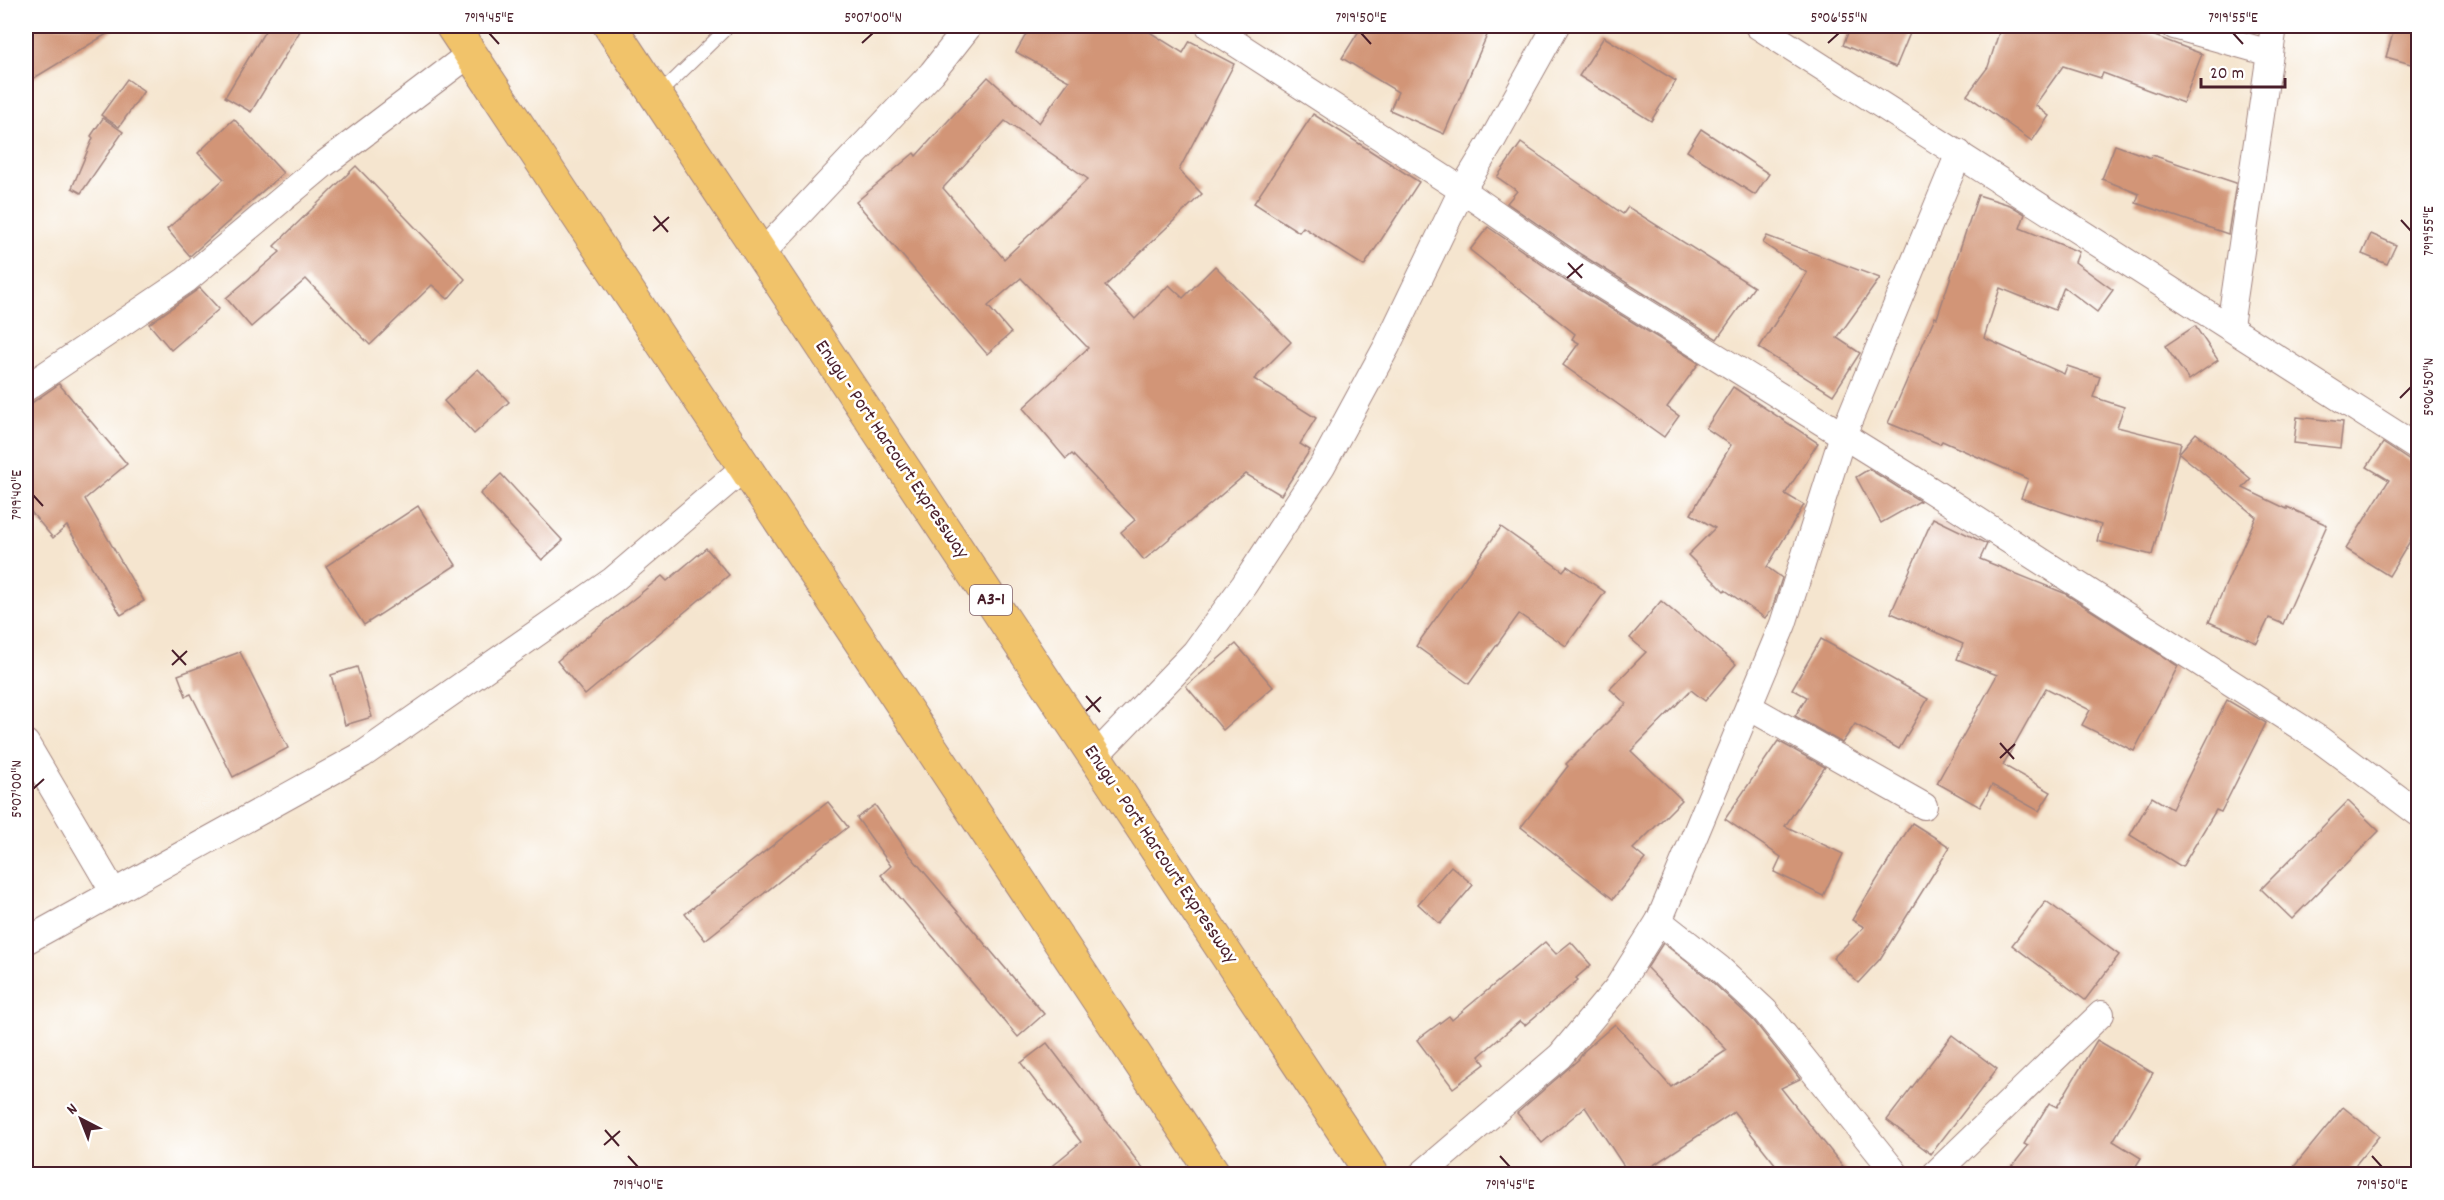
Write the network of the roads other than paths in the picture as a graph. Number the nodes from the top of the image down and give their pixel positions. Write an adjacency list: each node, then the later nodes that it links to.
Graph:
1 (452, 26): 10 (highway)
2 (610, 26): 12 (highway, Enugu - Port Harcourt Expressway / A3-1)
3 (729, 26): 12 (lane)
4 (969, 26): 15 (street)
5 (1209, 26): 14 (street)
6 (1556, 26): 14 (street)
7 (1758, 26): 13 (street)
8 (2174, 26): 11 (street)
9 (2274, 26): 11 (street)
10 (471, 53): 17 (street); 20 (highway)
11 (2270, 53): 16 (street)
12 (657, 97): 15 (highway, Enugu - Port Harcourt Expressway / A3-1)
13 (1959, 153): 16 (street); 18 (street)
14 (1462, 190): 18 (street); 23 (street)
15 (761, 254): 23 (highway, Enugu - Port Harcourt Expressway / A3-1)
16 (2230, 326): 19 (street)
17 (26, 388)
18 (1843, 435): 21 (street); 25 (street)
19 (2418, 448)
20 (745, 467): 26 (street); 30 (highway)
21 (1749, 707): 24 (street); 27 (street)
22 (26, 743): 26 (street)
23 (1095, 756): 31 (highway, Enugu - Port Harcourt Expressway / A3-1)
24 (1924, 806)
25 (2418, 813)
26 (113, 891): 28 (street)
27 (1659, 921): 32 (street); 33 (street)
28 (26, 941)
29 (2101, 1014): 34 (street)
30 (1214, 1174)
31 (1372, 1174)
32 (1422, 1174)
33 (1896, 1174)
34 (1935, 1174)

